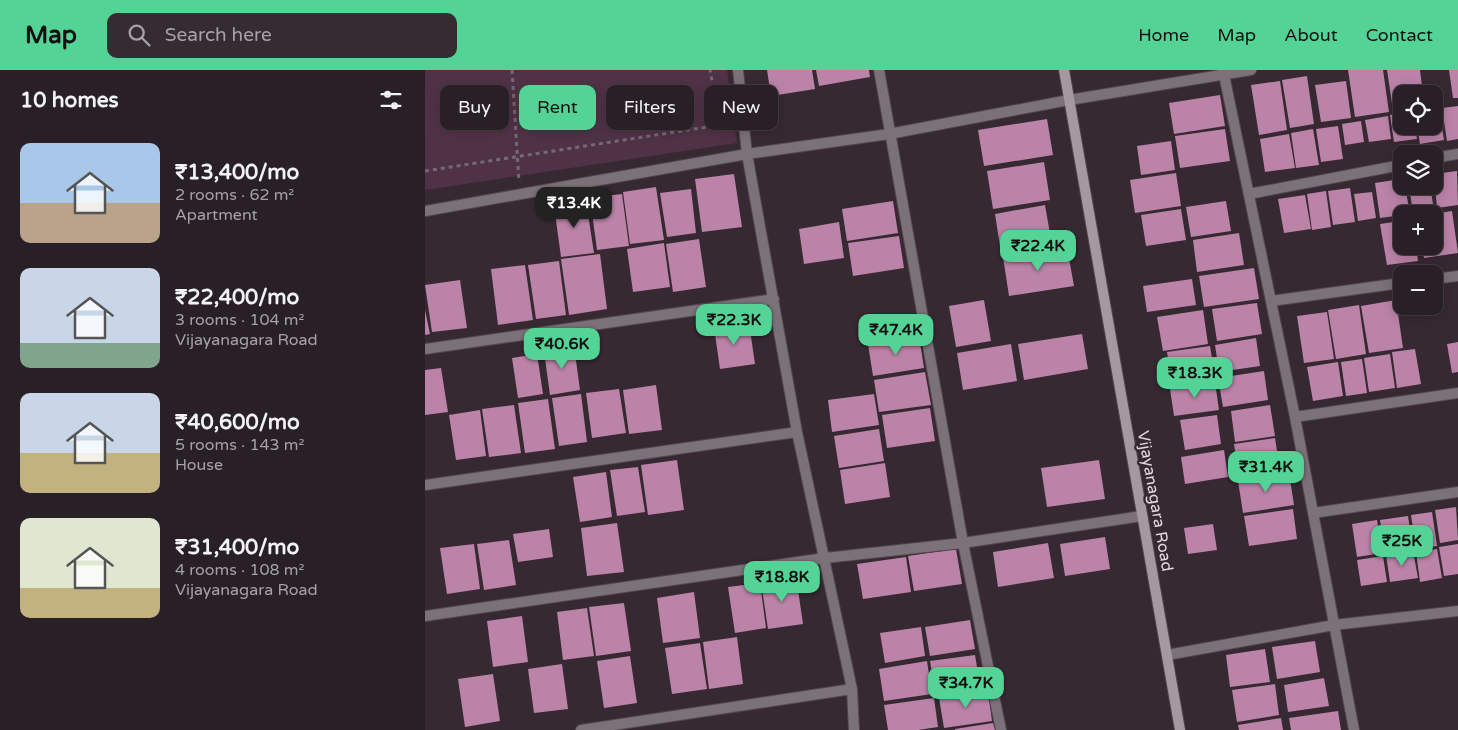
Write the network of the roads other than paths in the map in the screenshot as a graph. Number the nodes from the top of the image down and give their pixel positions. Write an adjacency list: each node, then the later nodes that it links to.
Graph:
1 (738, 70): 8 (street)
2 (879, 70): 7 (street)
3 (1064, 70): 6 (street, Vijayanagara Road)
4 (1251, 70): 5 (street)
5 (1223, 72): 6 (street); 12 (street)
6 (1069, 100): 7 (street); 26 (street, Vijayanagara Road)
7 (889, 134): 8 (street); 27 (street)
8 (747, 154): 13 (street); 17 (street)
9 (1458, 154): 10 (street)
10 (1443, 156)
11 (1393, 167): 12 (street)
12 (1249, 194): 18 (street)
13 (425, 211)
14 (1458, 276): 15 (street)
15 (1443, 278)
16 (1393, 284): 18 (street)
17 (775, 299): 19 (street); 22 (street)
18 (1271, 301): 21 (street)
19 (425, 349)
20 (1458, 393): 21 (street)
21 (1295, 417): 25 (street)
22 (797, 432): 23 (street); 28 (street)
23 (425, 485)
24 (1458, 492): 25 (street)
25 (1313, 513): 31 (street)
26 (1142, 516): 27 (street); 32 (street, Vijayanagara Road)
27 (963, 543): 28 (street); 36 (street)
28 (825, 558): 30 (street); 33 (street)
29 (1458, 611): 31 (street)
30 (425, 616)
31 (1334, 625): 32 (street); 38 (street)
32 (1167, 654): 37 (street, Vijayanagara Road)
33 (853, 689): 34 (street); 35 (street)
34 (581, 730)
35 (854, 730)
36 (1001, 730)
37 (1180, 730)
38 (1354, 730)

